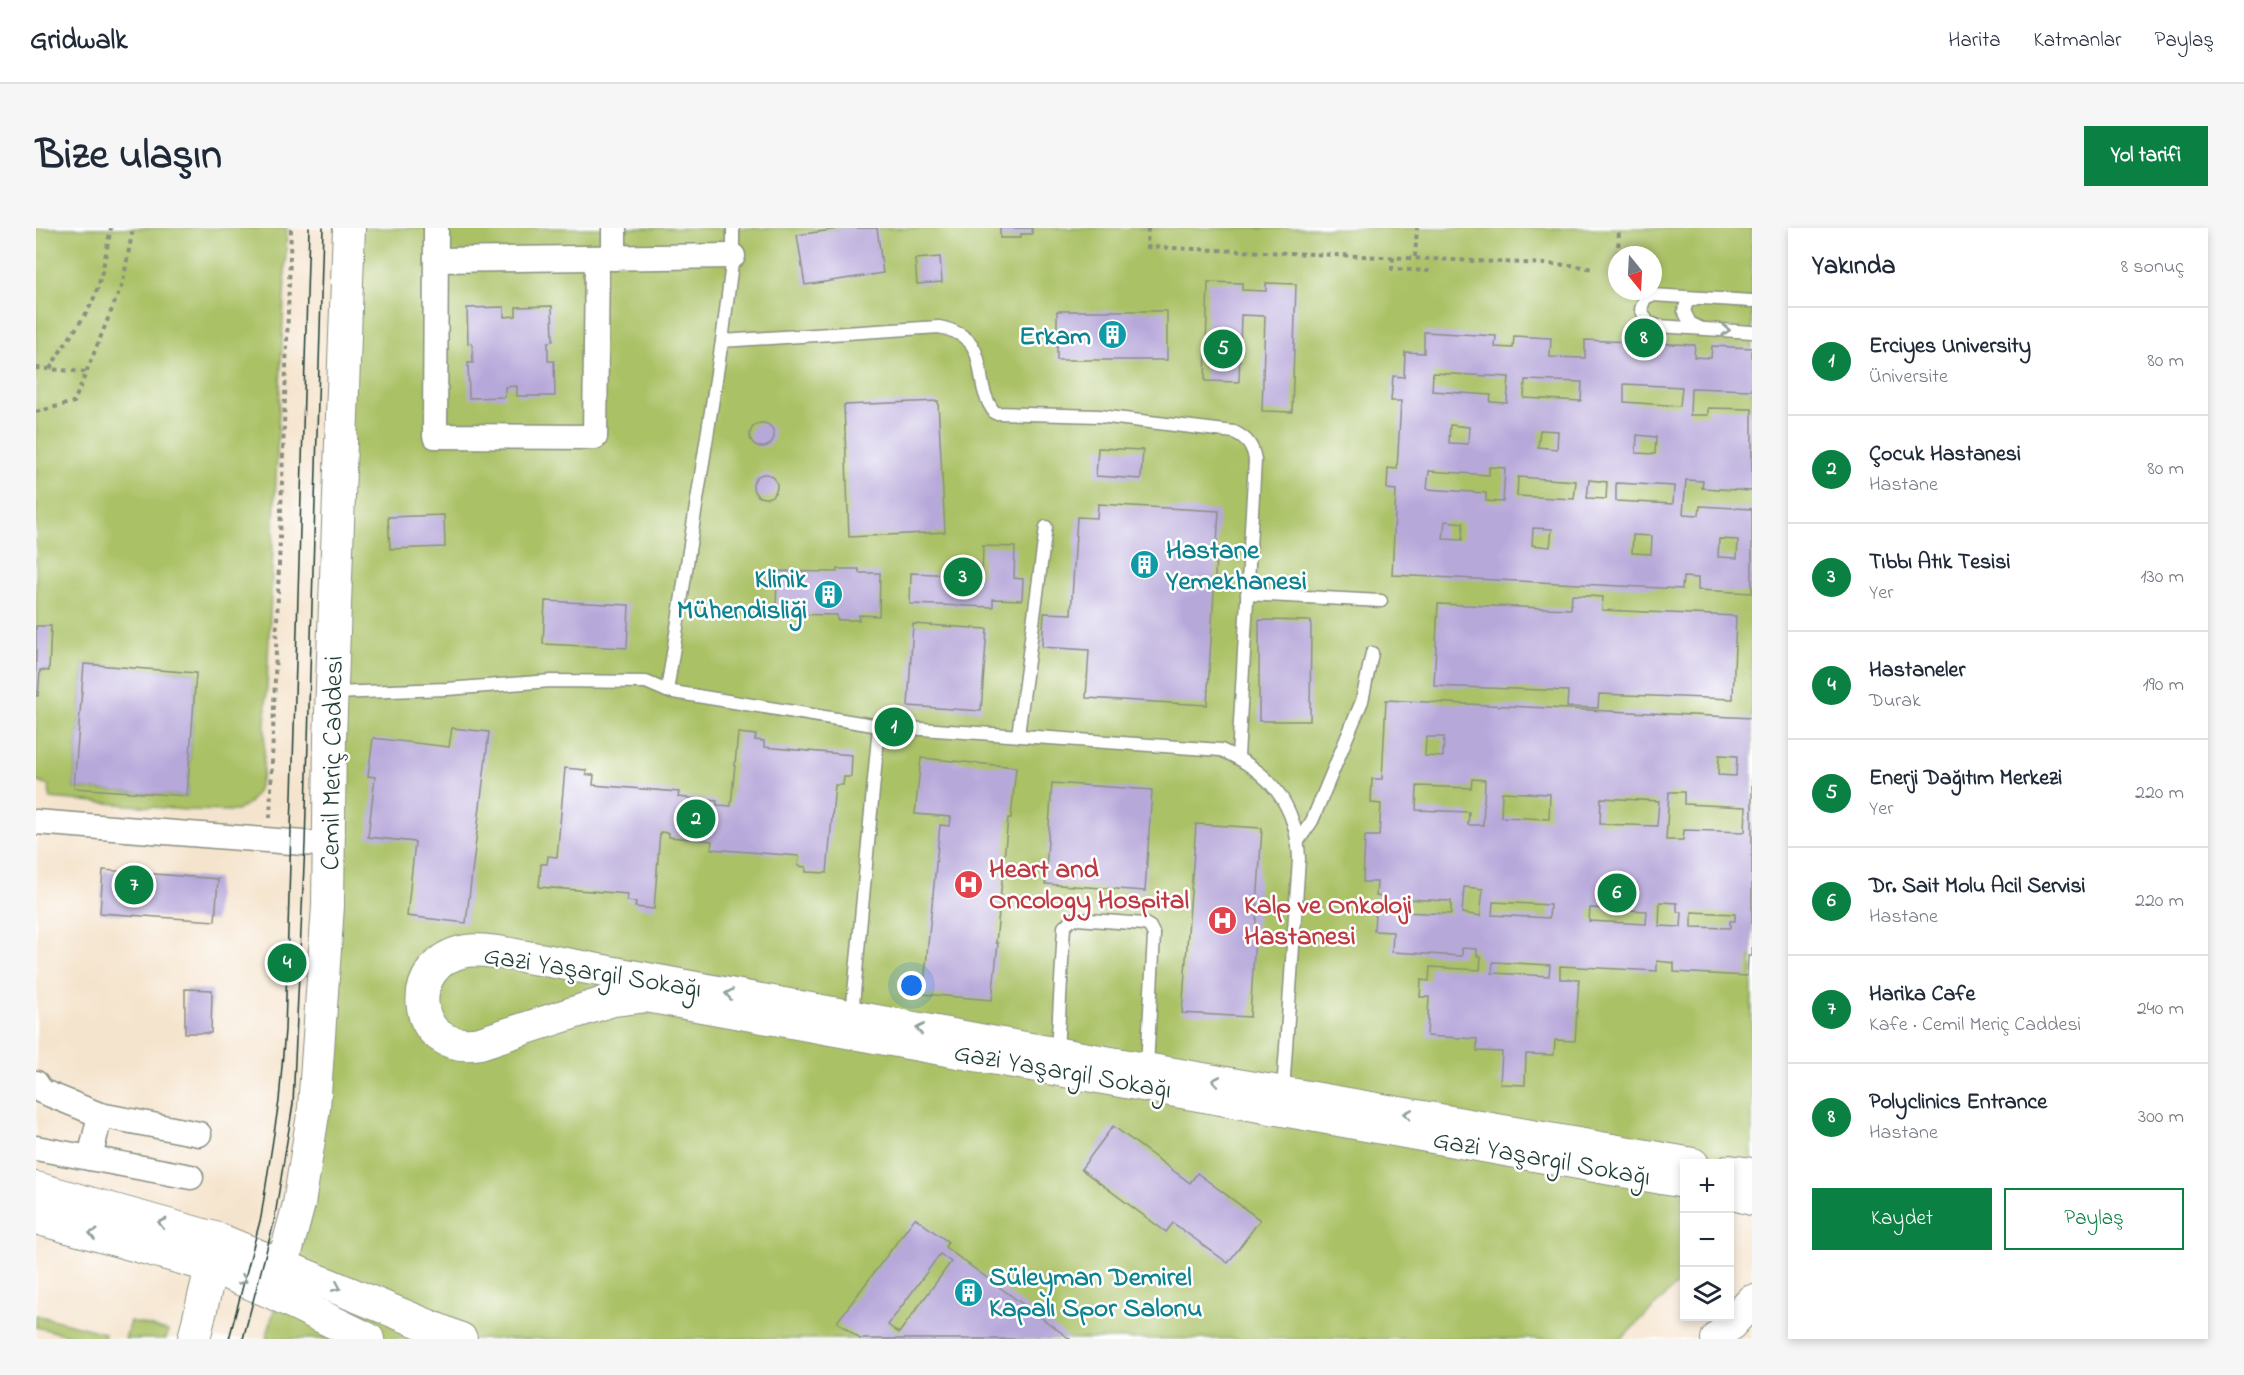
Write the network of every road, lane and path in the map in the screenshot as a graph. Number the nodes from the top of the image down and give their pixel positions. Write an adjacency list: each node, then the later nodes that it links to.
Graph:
1 (111, 228): 25 (path)
2 (133, 228): 26 (path)
3 (291, 228): 38 (path)
4 (348, 228): 33 (street, Cemil Meriç Caddesi)
5 (436, 228): 16 (street)
6 (614, 228): 15 (street)
7 (733, 228): 12 (lane)
8 (1148, 228): 13 (path)
9 (1416, 228): 14 (path)
10 (1619, 228): 11 (path)
11 (1618, 246)
12 (733, 256): 15 (street); 23 (lane)
13 (1393, 257): 14 (path); 18 (path)
14 (1415, 257): 17 (path)
15 (606, 258): 16 (street); 16 (street)
16 (436, 260)
17 (1593, 269)
18 (1430, 271)
19 (1697, 298): 20 (lane); 21 (lane); 21 (lane)
20 (1752, 301)
21 (1701, 328): 22 (lane, one-way to 22)
22 (1752, 332)
23 (722, 341): 29 (lane); 32 (lane)
24 (36, 368): 25 (path)
25 (50, 369): 26 (path)
26 (86, 372): 27 (path)
27 (36, 412)
28 (1046, 527): 35 (lane)
29 (1247, 594): 30 (lane); 36 (lane)
30 (1381, 601)
31 (1372, 653): 39 (lane)
32 (667, 691): 33 (lane); 34 (lane)
33 (331, 693): 40 (street, Cemil Meriç Caddesi)
34 (879, 726): 35 (lane); 41 (lane)
35 (1018, 735): 36 (lane)
36 (1238, 757): 39 (lane)
37 (36, 822): 38 (street)
38 (269, 841): 40 (street)
39 (1298, 842): 45 (lane)
40 (329, 845): 60 (street, Cemil Meriç Caddesi)
41 (852, 1016): 42 (street, Gazi Yaşargil Sokağı, one-way to 41); 54 (street, Gazi Yaşargil Sokağı, one-way to 54)
42 (1057, 1053): 43 (street, Gazi Yaşargil Sokağı); 43 (lane)
43 (1147, 1069): 45 (street, Gazi Yaşargil Sokağı, one-way to 43)
44 (36, 1083): 46 (street)
45 (1282, 1092): 50 (street, Gazi Yaşargil Sokağı, one-way to 45)
46 (100, 1115): 47 (street); 49 (street)
47 (199, 1134)
48 (36, 1148): 49 (street)
49 (90, 1158): 53 (street)
50 (1680, 1162)
51 (1734, 1172): 52 (street)
52 (1752, 1174)
53 (191, 1177)
54 (1680, 1181)
55 (36, 1188): 59 (street, one-way to 55)
56 (1734, 1194): 57 (street)
57 (1752, 1199)
58 (36, 1218): 59 (street, one-way to 58)
59 (214, 1252): 60 (street); 62 (street)
60 (279, 1279): 63 (street); 64 (street, one-way to 64)
61 (1752, 1301): 65 (street)
62 (194, 1339)
63 (368, 1339)
64 (461, 1339)
65 (1717, 1339)

